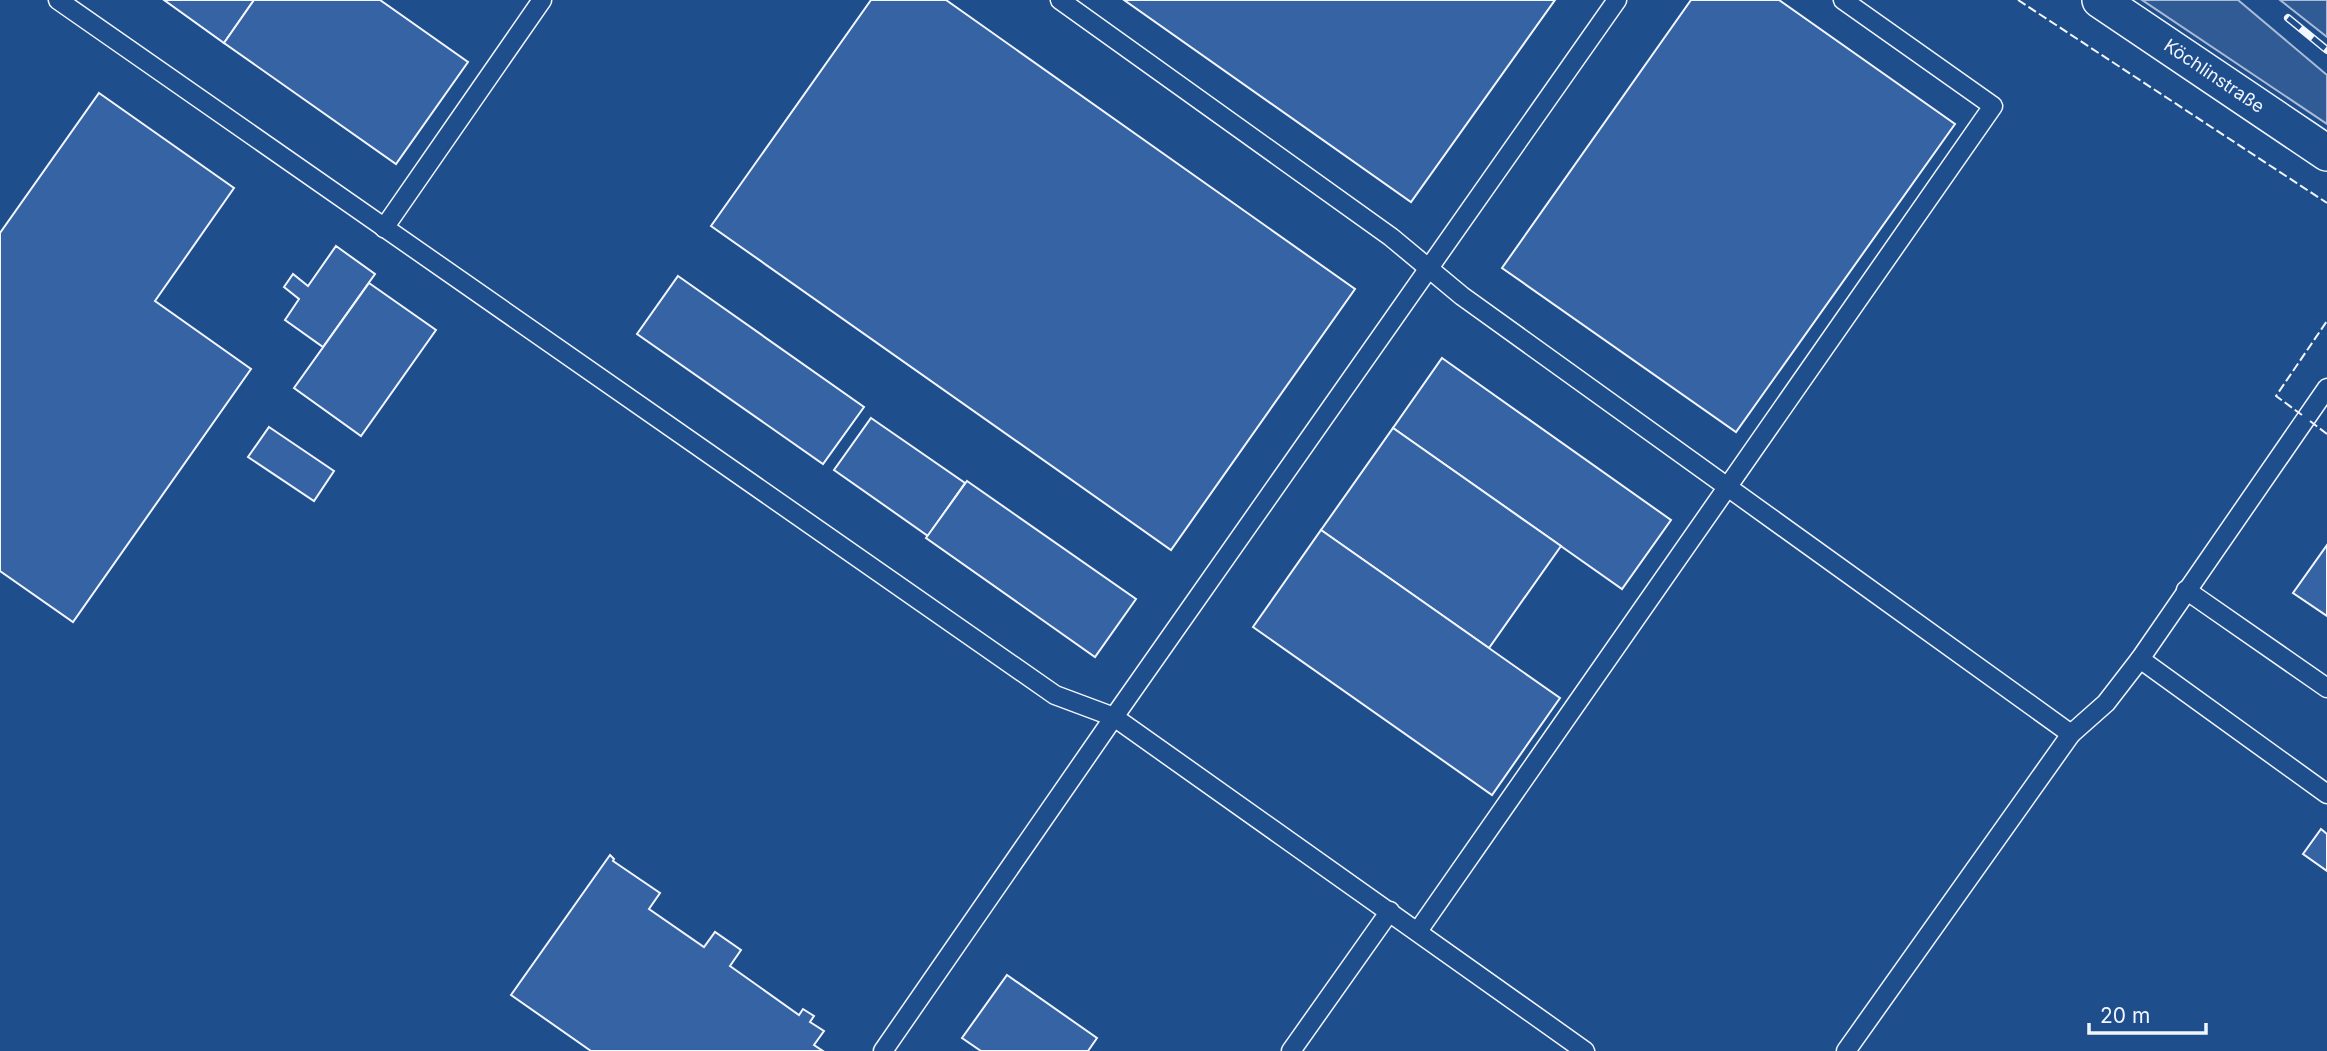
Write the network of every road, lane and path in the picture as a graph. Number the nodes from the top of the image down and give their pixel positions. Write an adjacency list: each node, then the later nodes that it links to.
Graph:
1 (58, 0): 8 (lane)
2 (542, 0): 8 (lane)
3 (1060, 0): 9 (lane)
4 (1617, 0): 9 (lane)
5 (1843, 0): 11 (lane)
6 (2100, 0): 7 (street, Köchlinstraße)
7 (2327, 153)
8 (384, 228): 15 (lane)
9 (1428, 268): 11 (lane); 15 (lane)
10 (2327, 388): 12 (lane)
11 (1728, 487): 16 (lane); 19 (lane)
12 (2186, 590): 13 (lane); 14 (lane)
13 (2140, 659): 16 (lane); 17 (lane)
14 (2327, 688)
15 (1114, 717): 18 (lane); 20 (lane)
16 (2071, 734): 23 (lane)
17 (2327, 793)
18 (1390, 911): 19 (lane); 21 (lane)
19 (1418, 931): 22 (lane)
20 (883, 1051)
21 (1292, 1051)
22 (1585, 1051)
23 (1846, 1051)

